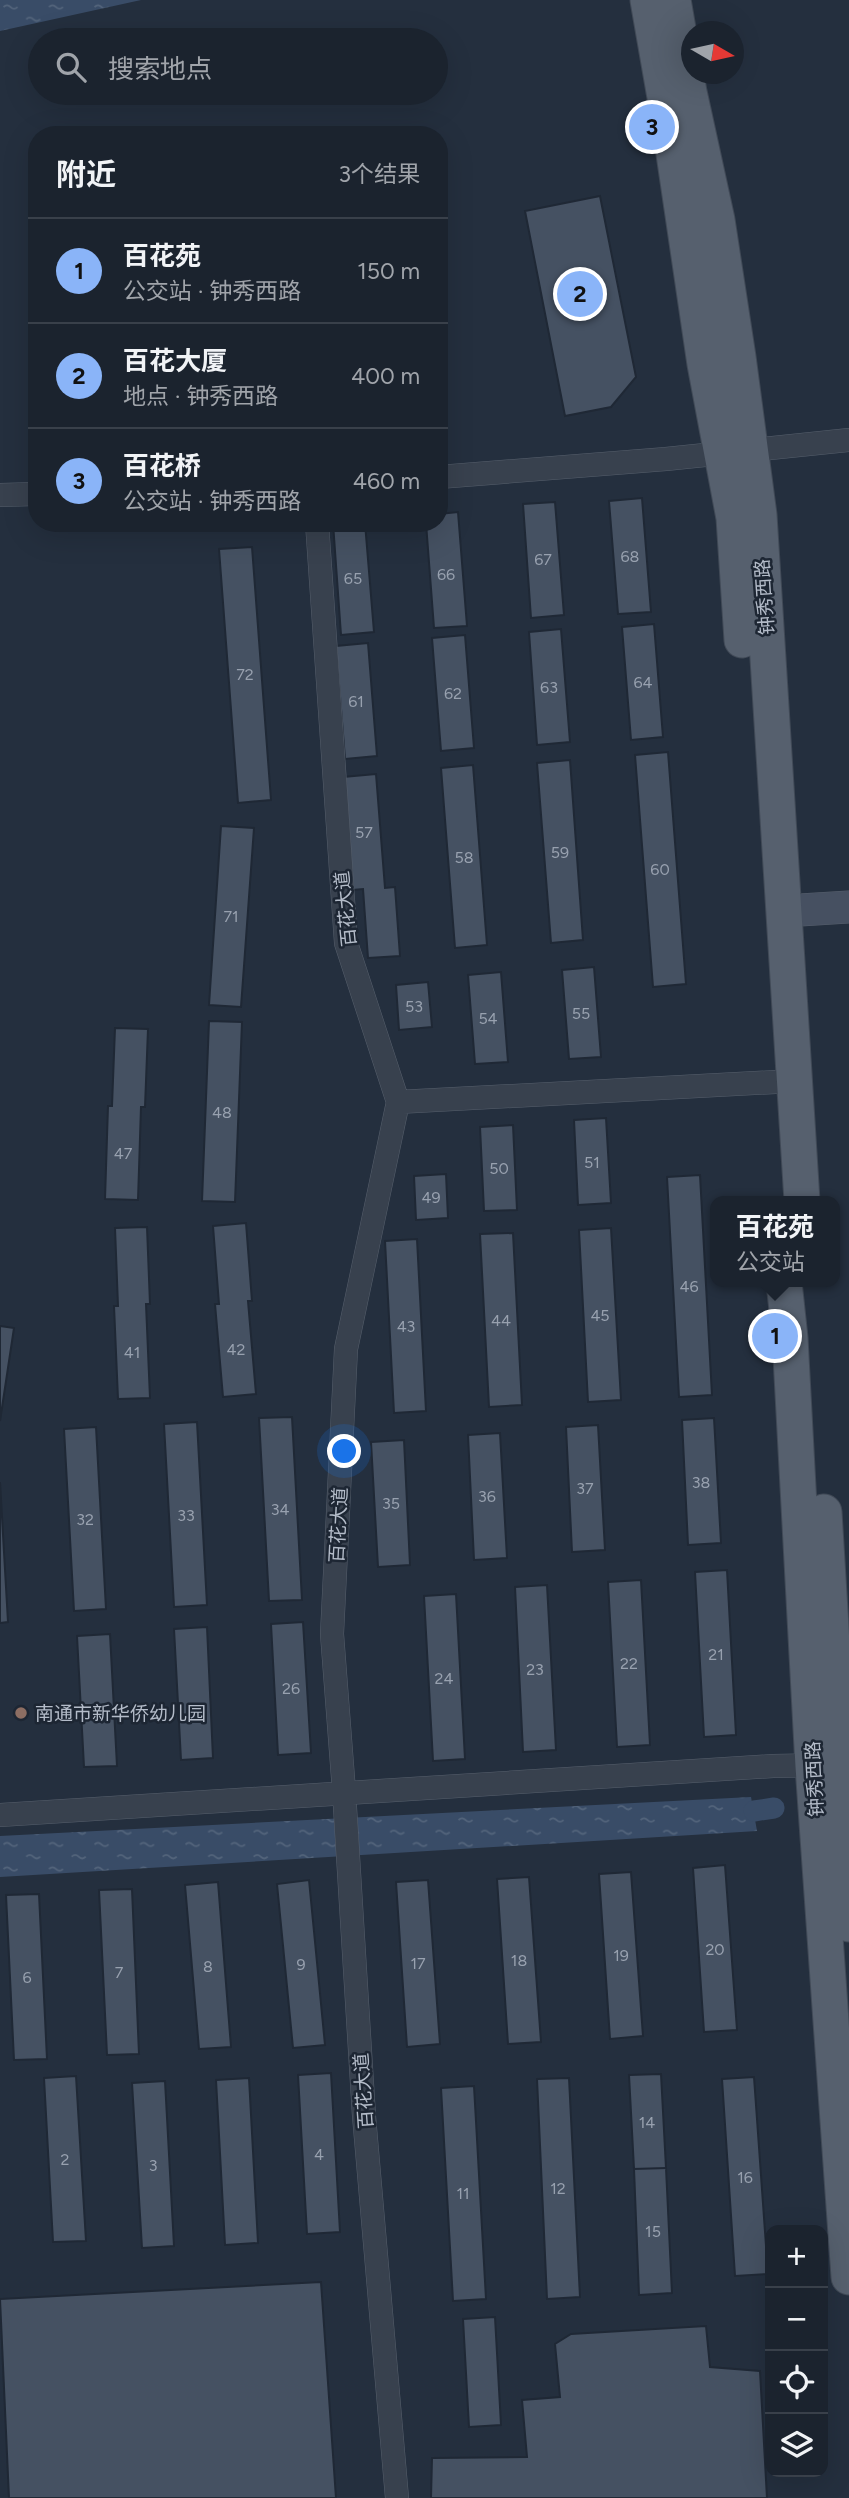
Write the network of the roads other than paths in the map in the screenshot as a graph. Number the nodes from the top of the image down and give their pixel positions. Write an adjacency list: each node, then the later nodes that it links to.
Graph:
1 (637, 0): 5 (main road)
2 (648, 0): 5 (main road, 钟秀西路)
3 (673, 0): 5 (main road, 钟秀西路)
4 (683, 0): 5 (main road)
5 (669, 50): 7 (main road, 钟秀西路)
6 (849, 440): 7 (street)
7 (736, 451): 8 (street); 13 (main road, 钟秀西路); 14 (main road, 钟秀西路)
8 (448, 476)
9 (28, 494): 10 (street)
10 (0, 495)
11 (318, 532): 15 (street, 百花大道)
12 (849, 907): 13 (street)
13 (784, 911): 14 (main road, 钟秀西路)
14 (783, 1081): 15 (street); 16 (main road, 钟秀西路); 17 (main road, 钟秀西路)
15 (398, 1102): 21 (street, 百花大道)
16 (779, 1196)
17 (801, 1196)
18 (785, 1287): 20 (main road, 钟秀西路)
19 (808, 1287): 20 (main road, 钟秀西路)
20 (834, 1765): 21 (street); 23 (main road, 钟秀西路); 24 (main road, 钟秀西路)
21 (345, 1800): 22 (street); 25 (street, 百花大道)
22 (0, 1815)
23 (849, 1924)
24 (849, 2277)
25 (397, 2498)

